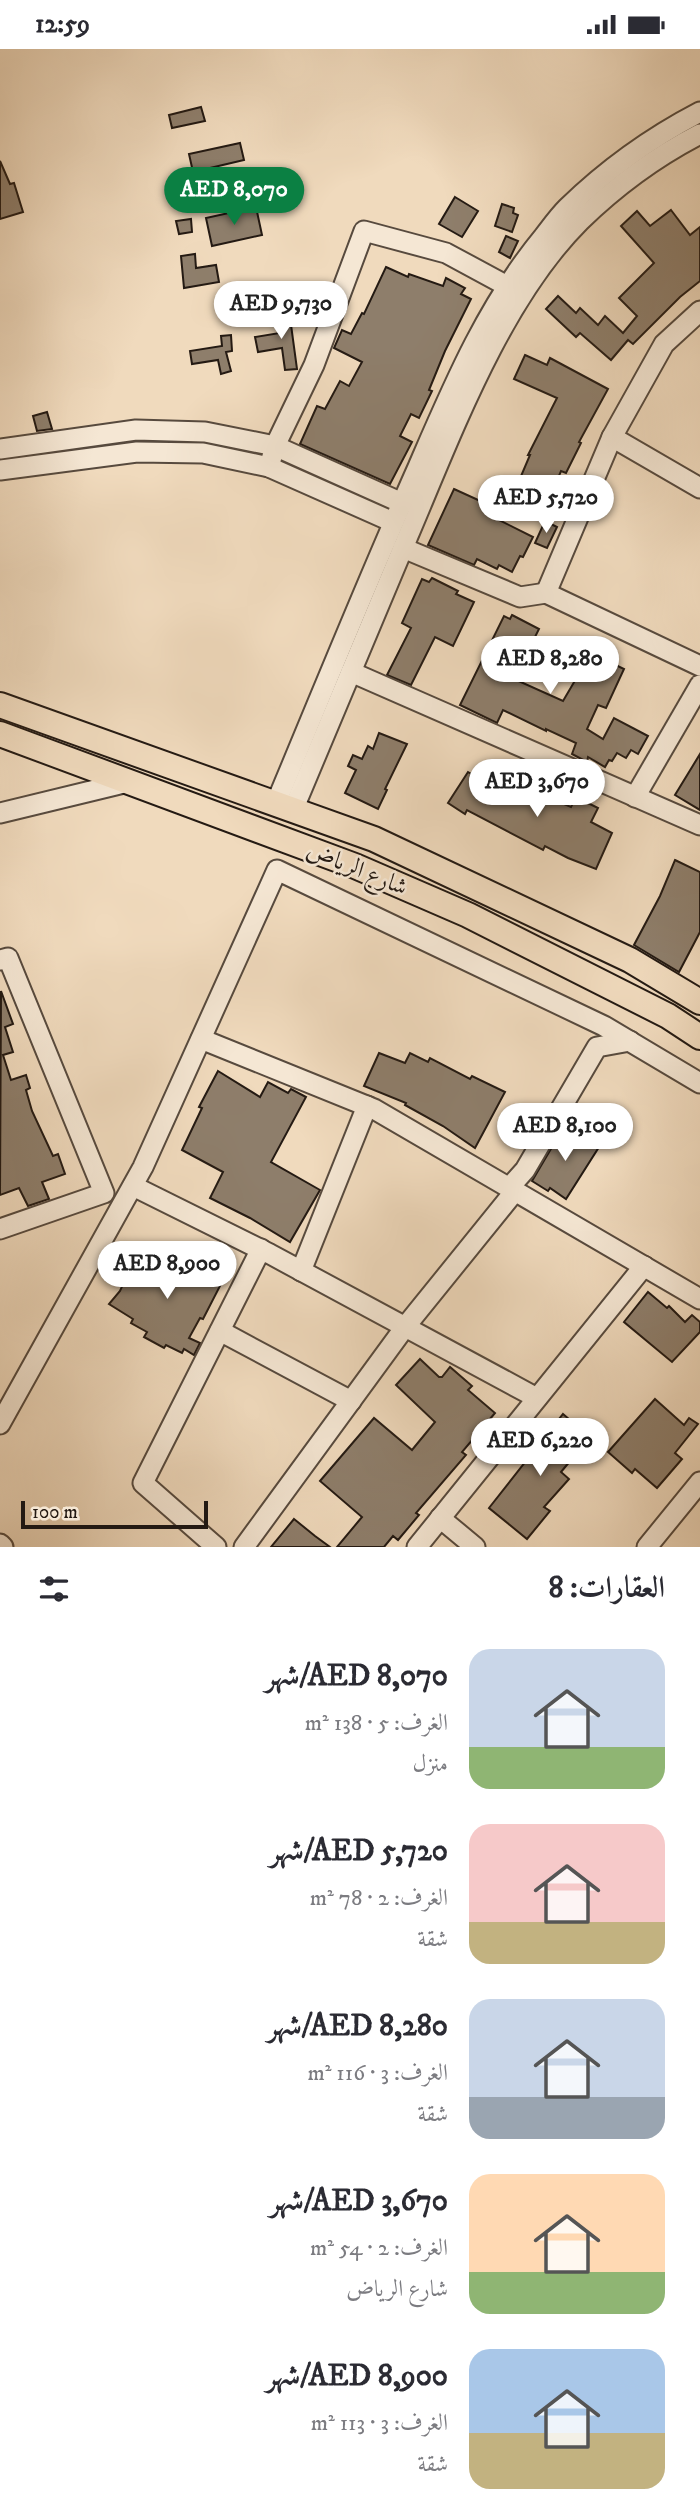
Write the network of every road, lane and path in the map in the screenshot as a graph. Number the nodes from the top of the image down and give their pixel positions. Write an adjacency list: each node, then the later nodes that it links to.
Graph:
1 (700, 113): 3 (street)
2 (700, 134): 13 (street)
3 (507, 286): 6 (street); 11 (street)
4 (700, 311): 5 (street)
5 (612, 437): 10 (street); 14 (street)
6 (275, 446): 7 (street); 8 (street); 11 (street)
7 (0, 449)
8 (268, 467): 9 (street); 12 (street)
9 (0, 470)
10 (700, 488)
11 (402, 503): 12 (street)
12 (393, 522): 22 (street)
13 (403, 548): 14 (street); 16 (street)
14 (546, 593): 15 (street)
15 (700, 666)
16 (351, 672): 21 (street); 22 (street)
17 (700, 685): 21 (street)
18 (0, 705): 22 (main road, شارع الرياض)
19 (0, 734): 20 (main road, شارع الرياض)
20 (128, 782): 23 (street); 27 (main road, شارع الرياض)
21 (635, 797): 24 (street)
22 (284, 807): 26 (main road, شارع الرياض)
23 (0, 813)
24 (700, 825)
25 (4, 966): 34 (street)
26 (697, 995)
27 (700, 1037)
28 (201, 1039): 29 (street); 31 (street); 32 (street)
29 (630, 1041): 30 (street); 33 (street)
30 (700, 1083)
31 (367, 1106): 33 (street); 37 (street)
32 (133, 1186): 35 (street); 43 (street)
33 (512, 1189): 36 (street); 39 (street)
34 (0, 1229)
35 (261, 1249): 37 (street); 40 (street)
36 (643, 1266): 38 (street); 41 (street)
37 (301, 1271): 39 (street)
38 (700, 1299)
39 (405, 1327): 41 (street); 42 (street)
40 (220, 1331): 42 (street); 46 (street)
41 (537, 1398): 45 (street)
42 (351, 1401): 47 (street)
43 (0, 1424)
44 (700, 1482): 50 (street)
45 (440, 1518): 48 (street); 49 (street)
46 (216, 1547)
47 (244, 1547)
48 (416, 1547)
49 (475, 1547)
50 (647, 1547)

